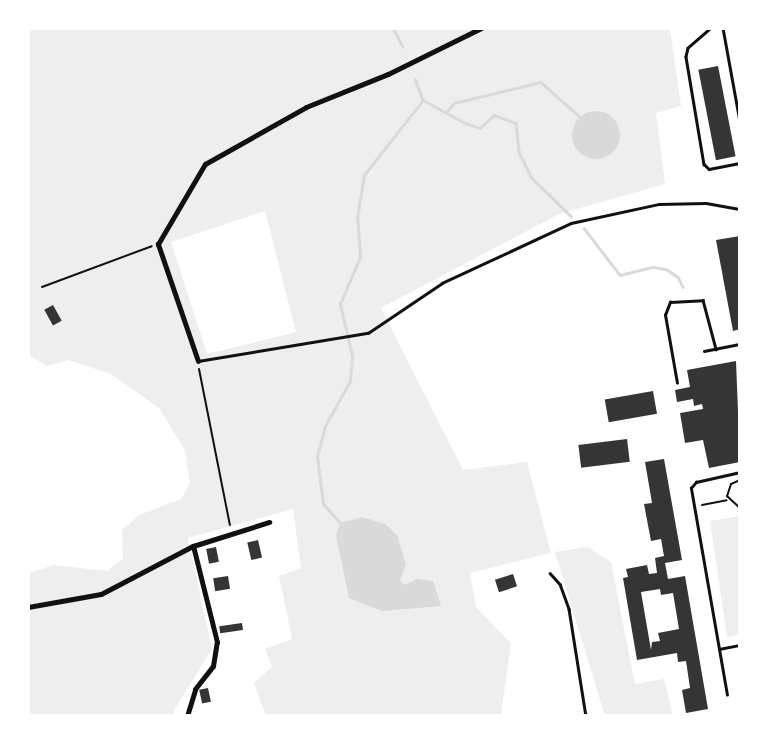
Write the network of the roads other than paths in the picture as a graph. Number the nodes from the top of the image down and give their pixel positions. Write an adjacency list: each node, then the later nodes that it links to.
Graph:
1 (481, 28): 10 (street)
2 (711, 28): 5 (lane)
3 (723, 28): 4 (lane)
4 (740, 122)
5 (740, 163)
6 (740, 209): 10 (lane)
7 (740, 344): 8 (lane)
8 (716, 349): 9 (lane); 11 (lane)
9 (704, 351)
10 (198, 361)
11 (677, 383)
12 (740, 472): 18 (lane)
13 (269, 522): 14 (street)
14 (193, 546): 16 (street); 20 (street)
15 (550, 573): 21 (lane)
16 (28, 607)
17 (740, 645): 18 (lane)
18 (719, 649): 19 (lane)
19 (727, 695)
20 (187, 716)
21 (586, 716)

